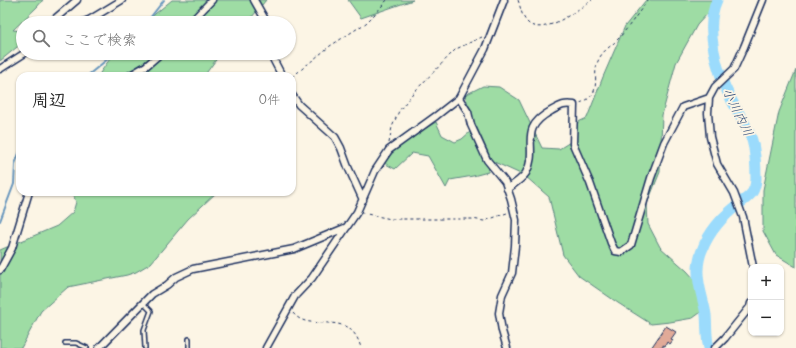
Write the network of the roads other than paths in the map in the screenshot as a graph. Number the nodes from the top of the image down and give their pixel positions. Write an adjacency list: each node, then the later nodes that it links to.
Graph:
1 (77, 0): 7 (street)
2 (122, 0): 8 (street)
3 (212, 0): 9 (street)
4 (254, 0): 10 (street)
5 (504, 0): 17 (street)
6 (763, 0): 18 (street)
7 (58, 16)
8 (97, 16)
9 (197, 16)
10 (263, 16)
11 (16, 58): 14 (street)
12 (153, 60): 15 (street)
13 (274, 60): 16 (street)
14 (0, 69)
15 (136, 72)
16 (280, 72)
17 (459, 98): 20 (street); 22 (street)
18 (709, 98): 20 (street); 24 (street)
19 (296, 101): 22 (street)
20 (507, 189): 35 (street)
21 (28, 196): 25 (street)
22 (363, 200): 23 (street)
23 (347, 227): 26 (street); 34 (street)
24 (752, 264)
25 (0, 270)
26 (142, 303): 31 (street); 32 (lane)
27 (748, 309): 36 (street)
28 (189, 339): 33 (lane)
29 (65, 343): 30 (lane)
30 (87, 348)
31 (99, 348)
32 (145, 348)
33 (189, 348)
34 (266, 348)
35 (507, 348)
36 (715, 348)

